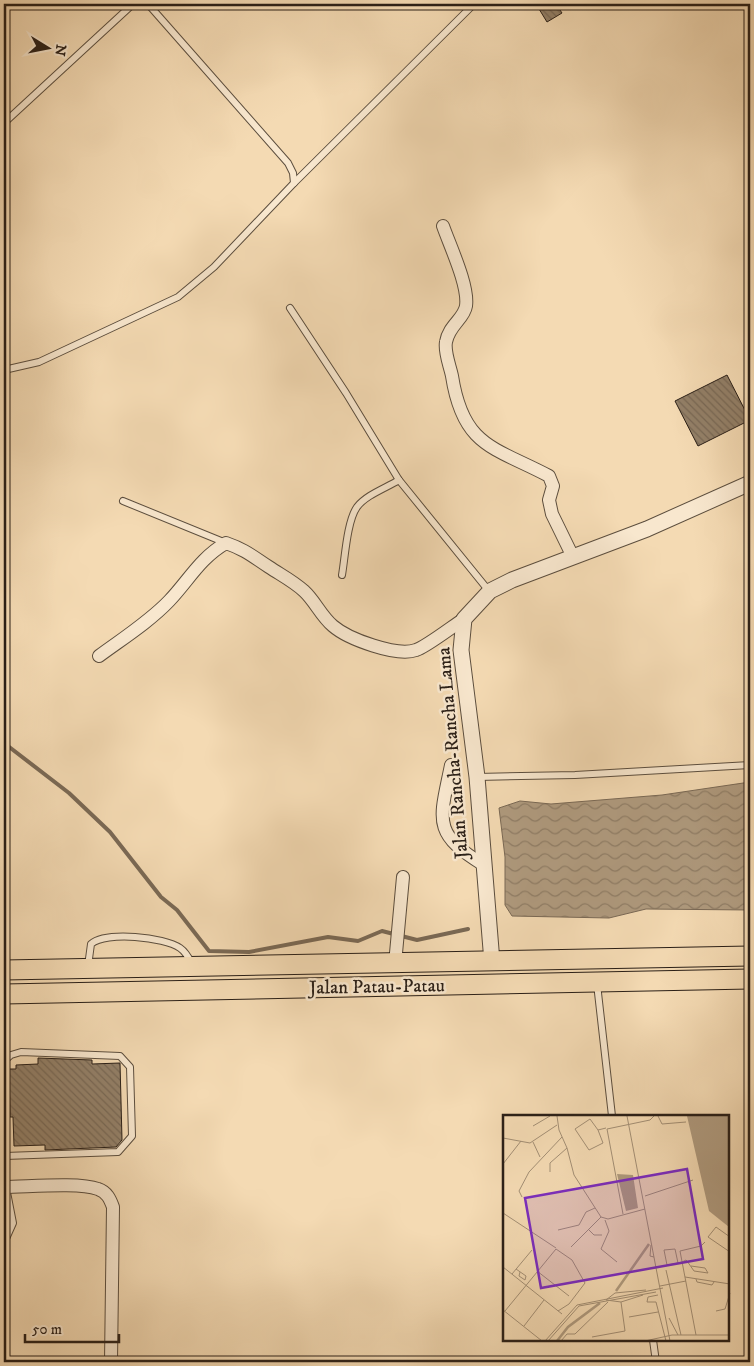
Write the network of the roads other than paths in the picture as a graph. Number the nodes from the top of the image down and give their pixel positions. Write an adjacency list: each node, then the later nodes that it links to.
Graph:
1 (133, 4): 4 (lane)
2 (148, 4): 5 (lane)
3 (474, 4): 5 (lane)
4 (4, 123)
5 (294, 183): 8 (lane)
6 (443, 226): 13 (street)
7 (290, 308): 9 (lane)
8 (4, 370)
9 (399, 480): 14 (lane); 15 (lane)
10 (750, 483): 13 (street)
11 (123, 501): 12 (lane)
12 (226, 543): 16 (street); 17 (street)
13 (573, 557): 15 (street)
14 (342, 576)
15 (490, 591): 16 (street)
16 (464, 619): 20 (street, Jalan Rancha-Rancha Lama)
17 (99, 656)
18 (450, 765): 21 (street)
19 (750, 765): 20 (lane)
20 (477, 777): 21 (street, Jalan Rancha-Rancha Lama)
21 (484, 865): 24 (street, Jalan Rancha-Rancha Lama)
22 (403, 877): 25 (street)
23 (750, 956): 24 (main road, Jalan Patau-Patau)
24 (492, 962): 25 (main road, Jalan Patau-Patau)
25 (395, 964): 26 (main road, Jalan Patau-Patau)
26 (193, 967): 27 (main road, Jalan Patau-Patau); 27 (lane)
27 (88, 968): 28 (main road, Jalan Patau-Patau)
28 (4, 970)
29 (750, 979): 30 (main road, Jalan Patau-Patau)
30 (597, 983): 31 (main road, Jalan Patau-Patau); 34 (lane)
31 (4, 994)
32 (4, 1061): 35 (lane)
33 (4, 1066): 35 (lane)
34 (612, 1115)
35 (5, 1156): 36 (lane)
36 (5, 1187): 37 (lane); 39 (street)
37 (4, 1243)
38 (653, 1341): 40 (lane)
39 (111, 1362)
40 (656, 1362)

